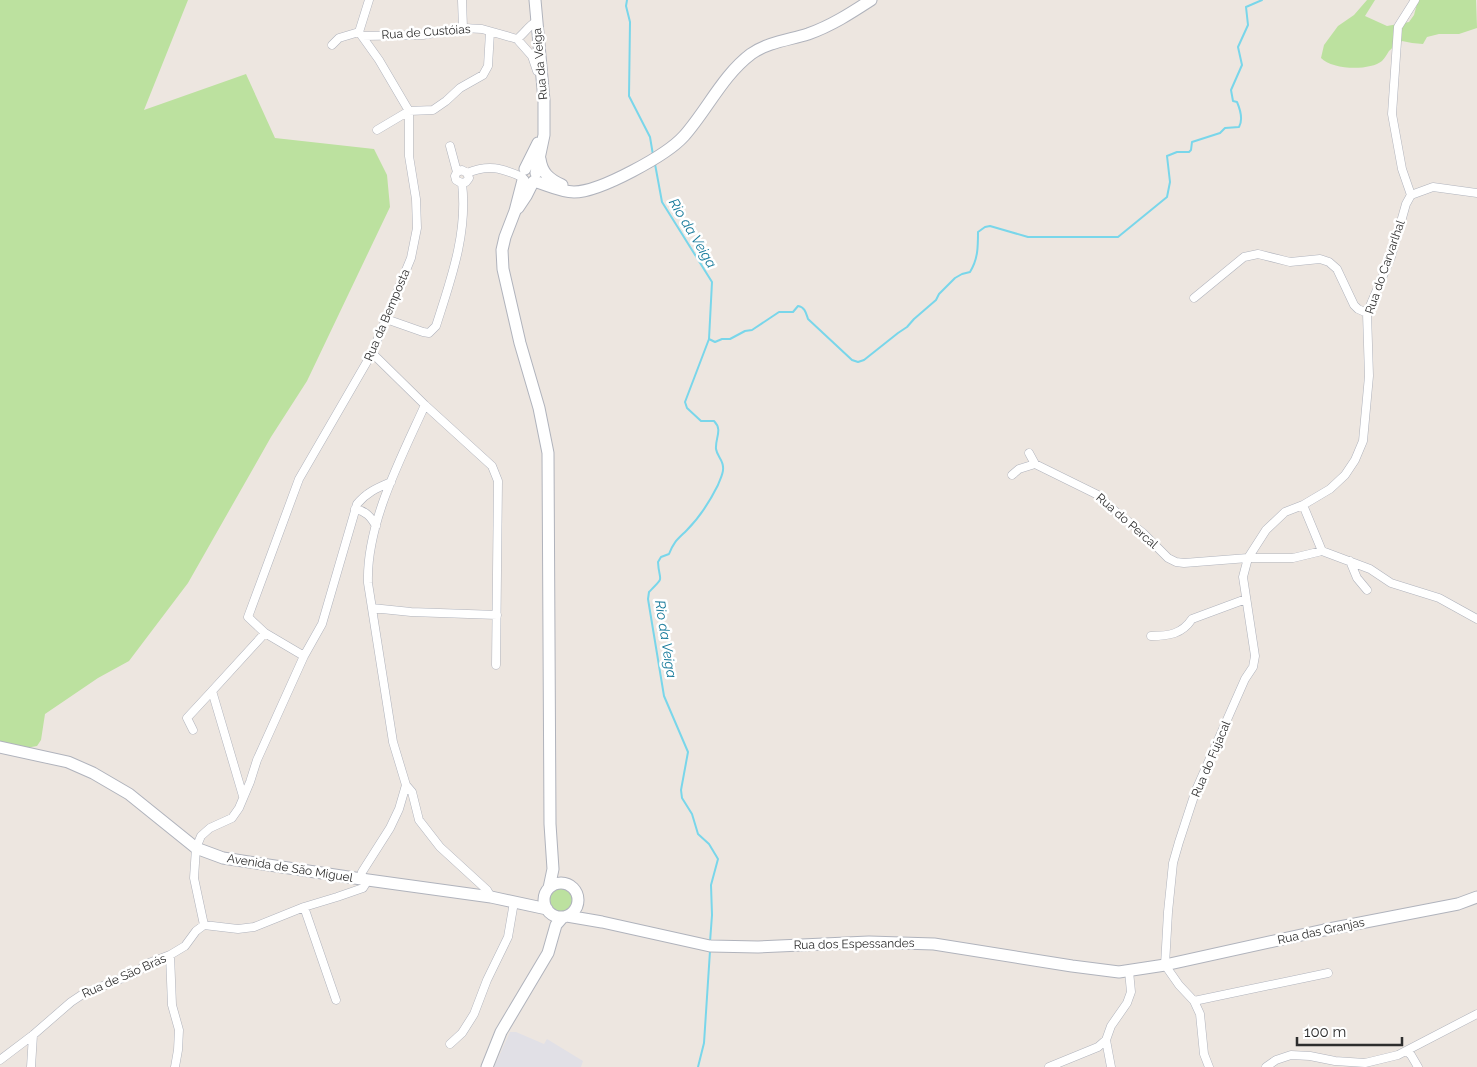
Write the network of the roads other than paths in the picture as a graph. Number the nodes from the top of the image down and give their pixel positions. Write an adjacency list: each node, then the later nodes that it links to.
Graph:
1 (369, 0): 9 (street)
2 (462, 0): 7 (street)
3 (535, 0): 6 (main road, Rua da Veiga)
4 (871, 0): 22 (main road)
5 (1415, 0): 24 (street)
6 (537, 21): 10 (street); 12 (main road, Rua da Veiga)
7 (463, 28): 8 (street, Rua de Custóias); 9 (street, Rua de Custóias)
8 (490, 32): 10 (street, Rua de Custóias); 13 (street)
9 (360, 34): 11 (street); 13 (street)
10 (517, 39): 12 (street)
11 (332, 45)
12 (541, 72): 14 (main road, Rua da Veiga)
13 (409, 111): 15 (street); 29 (street, Rua da Bemposta)
14 (544, 127): 17 (main road, Rua da Veiga); 20 (main road, Rua da Veiga)
15 (377, 130)
16 (450, 146): 18 (street)
17 (540, 159): 20 (main road, Rua da Veiga); 22 (main road)
18 (457, 172): 19 (street); 21 (street)
19 (467, 173): 20 (street); 21 (street)
20 (529, 176): 22 (main road); 25 (main road); 26 (main road)
21 (462, 183): 29 (street)
22 (550, 183): 25 (main road)
23 (1477, 193): 24 (street)
24 (1411, 195): 28 (street, Rua do Carvarlhal)
25 (526, 196): 26 (main road)
26 (515, 211): 57 (main road)
27 (1194, 298): 28 (street)
28 (1367, 313): 36 (street, Rua do Carvarlhal)
29 (386, 319): 30 (street, Rua da Bemposta)
30 (372, 353): 31 (street); 47 (street, Rua da Bemposta)
31 (425, 405): 35 (street); 45 (street)
32 (1030, 452): 33 (street)
33 (1036, 464): 34 (street); 40 (street, Rua do Percal)
34 (1012, 475)
35 (391, 482): 37 (street); 38 (street)
36 (1303, 505): 39 (street); 40 (street, Rua do Carvarlhal)
37 (355, 509): 38 (street); 49 (street)
38 (376, 526): 44 (street)
39 (1322, 551): 40 (street, Rua do Percal); 41 (street)
40 (1248, 558): 43 (street, Rua do Fujacal)
41 (1350, 561): 42 (street); 46 (street)
42 (1367, 590)
43 (1246, 599): 48 (street); 72 (street, Rua do Fujacal)
44 (372, 608): 45 (street); 54 (street)
45 (497, 615): 50 (street)
46 (1477, 619)
47 (265, 633): 49 (street); 51 (street)
48 (1152, 636)
49 (304, 656): 55 (street)
50 (496, 666)
51 (212, 691): 52 (street); 55 (street)
52 (193, 730)
53 (0, 747): 56 (main road, Avenida de São Miguel)
54 (406, 785): 58 (street); 61 (street)
55 (243, 796): 56 (street)
56 (196, 848): 58 (main road, Avenida de São Miguel); 69 (street)
57 (553, 869): 59 (main road); 60 (main road)
58 (364, 880): 61 (main road, Avenida de São Miguel); 65 (street)
59 (572, 886): 60 (main road); 63 (main road)
60 (547, 890): 64 (main road); 66 (main road)
61 (491, 897): 64 (main road, Avenida de São Miguel)
62 (1477, 897): 72 (main road, Rua das Granjas)
63 (578, 901): 67 (main road); 68 (main road)
64 (516, 902): 66 (main road, Avenida de São Miguel); 80 (street)
65 (304, 907): 69 (street); 75 (street)
66 (548, 911): 67 (main road); 70 (main road)
67 (565, 917): 68 (main road, Rua dos Espessandes); 70 (main road)
68 (602, 922): 73 (main road, Rua dos Espessandes)
69 (204, 925): 71 (street, Rua de São Brás)
70 (550, 944): 85 (main road)
71 (170, 955): 78 (street, Rua de São Brás); 84 (street)
72 (1165, 965): 73 (main road, Rua dos Espessandes); 76 (street)
73 (1128, 971): 79 (street)
74 (1328, 973): 76 (street)
75 (336, 1000)
76 (1194, 1001): 88 (street)
77 (1477, 1014): 81 (street)
78 (33, 1035): 82 (street, Rua de São Brás); 83 (street)
79 (1106, 1040): 86 (street); 87 (street)
80 (450, 1044)
81 (1406, 1051): 89 (street); 90 (street)
82 (0, 1060)
83 (31, 1067)
84 (175, 1067)
85 (487, 1067)
86 (1049, 1067)
87 (1111, 1067)
88 (1209, 1067)
89 (1266, 1067)
90 (1418, 1067)

